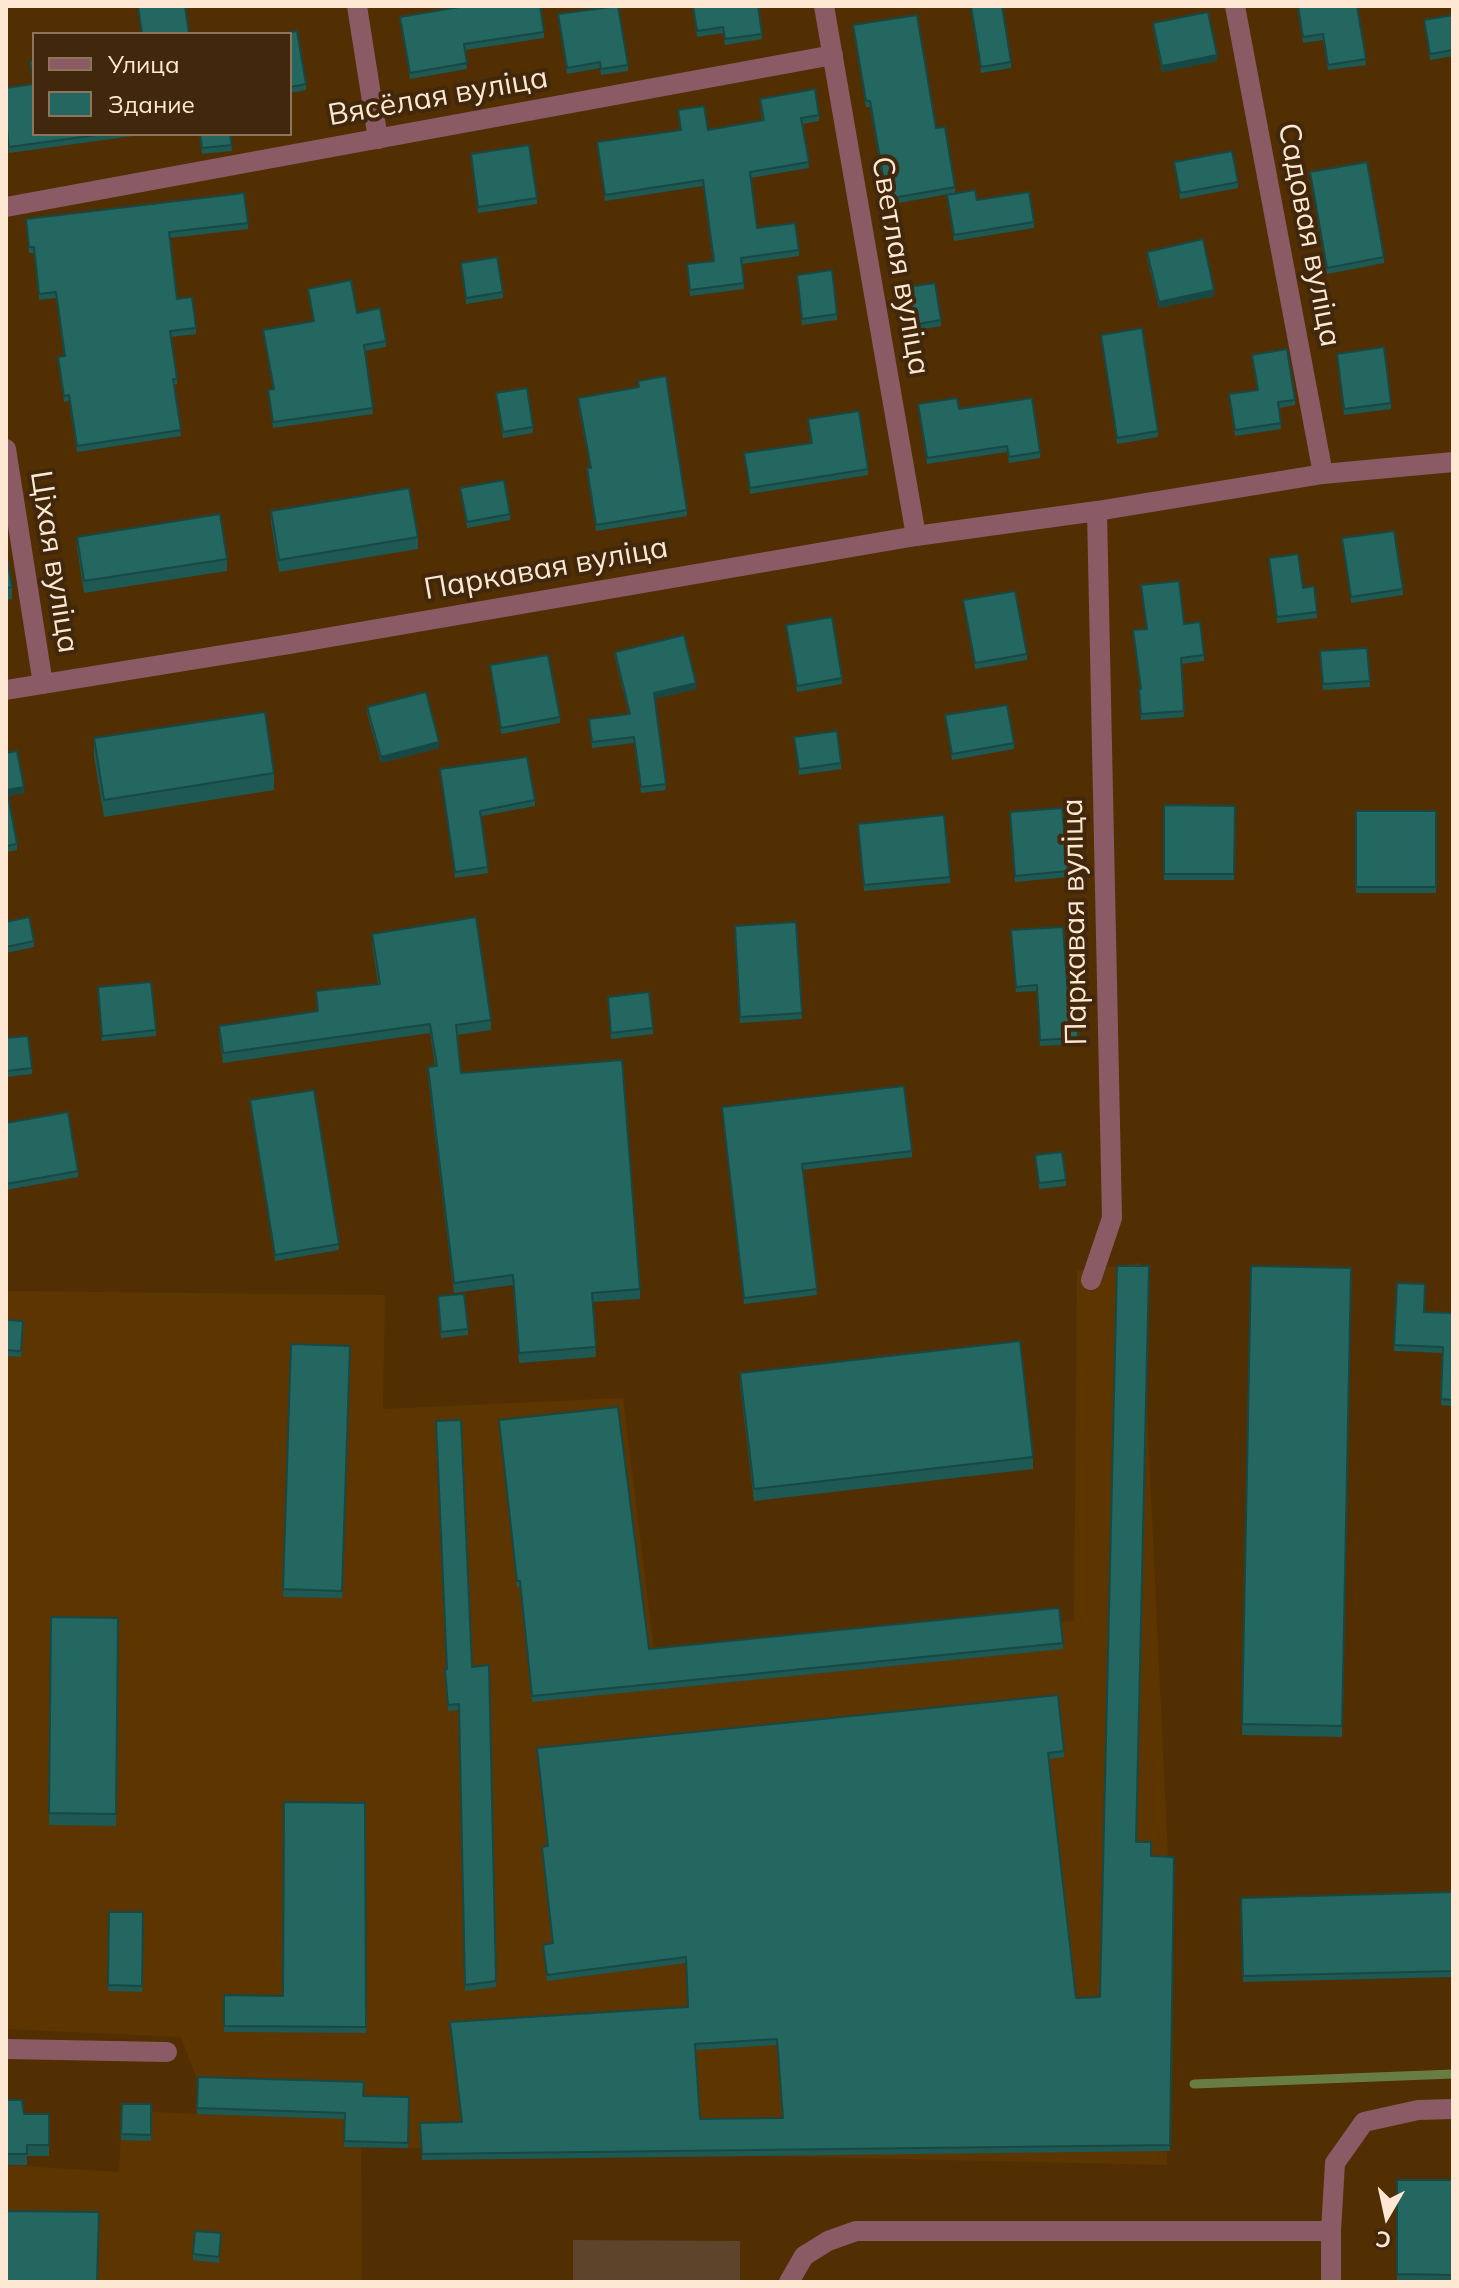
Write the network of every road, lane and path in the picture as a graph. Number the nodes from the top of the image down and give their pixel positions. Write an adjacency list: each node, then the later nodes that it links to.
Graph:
1 (357, 6): 5 (street)
2 (824, 6): 4 (street, Светлая вуліца)
3 (1235, 6): 9 (street, Садовая вуліца)
4 (833, 55): 5 (street, Вясёлая вуліца); 11 (street, Светлая вуліца)
5 (378, 139): 6 (street, Вясёлая вуліца)
6 (6, 207)
7 (6, 449): 12 (street, Ціхая вуліца)
8 (1453, 462): 9 (street, Паркавая вуліца)
9 (1323, 474): 10 (street, Паркавая вуліца)
10 (1097, 511): 11 (street, Паркавая вуліца); 14 (street, Паркавая вуліца)
11 (916, 536): 12 (street, Паркавая вуліца)
12 (43, 684): 13 (street, Паркавая вуліца)
13 (6, 690)
14 (1091, 1280)
15 (6, 2049): 16 (street)
16 (167, 2052)
17 (1453, 2109): 18 (street)
18 (1331, 2231): 19 (street); 20 (street)
19 (789, 2282)
20 (1331, 2282)

